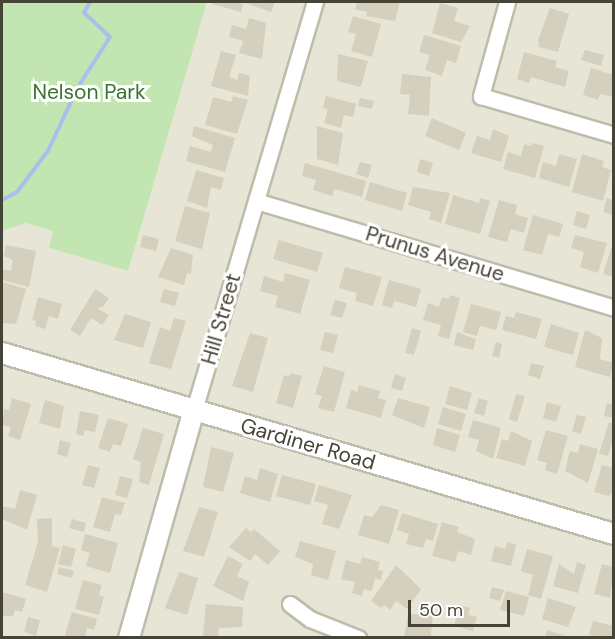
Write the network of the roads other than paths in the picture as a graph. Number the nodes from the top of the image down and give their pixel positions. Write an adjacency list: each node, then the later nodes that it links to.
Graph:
1 (315, 2): 4 (street, Hill Street)
2 (507, 2): 3 (street)
3 (614, 135)
4 (256, 201): 5 (street, Prunus Avenue); 7 (street, Hill Street)
5 (614, 308)
6 (2, 353): 7 (street, Gardiner Road)
7 (194, 410): 8 (street, Gardiner Road); 10 (street, Hill Street)
8 (614, 534)
9 (290, 604): 11 (street)
10 (129, 638)
11 (358, 638)

